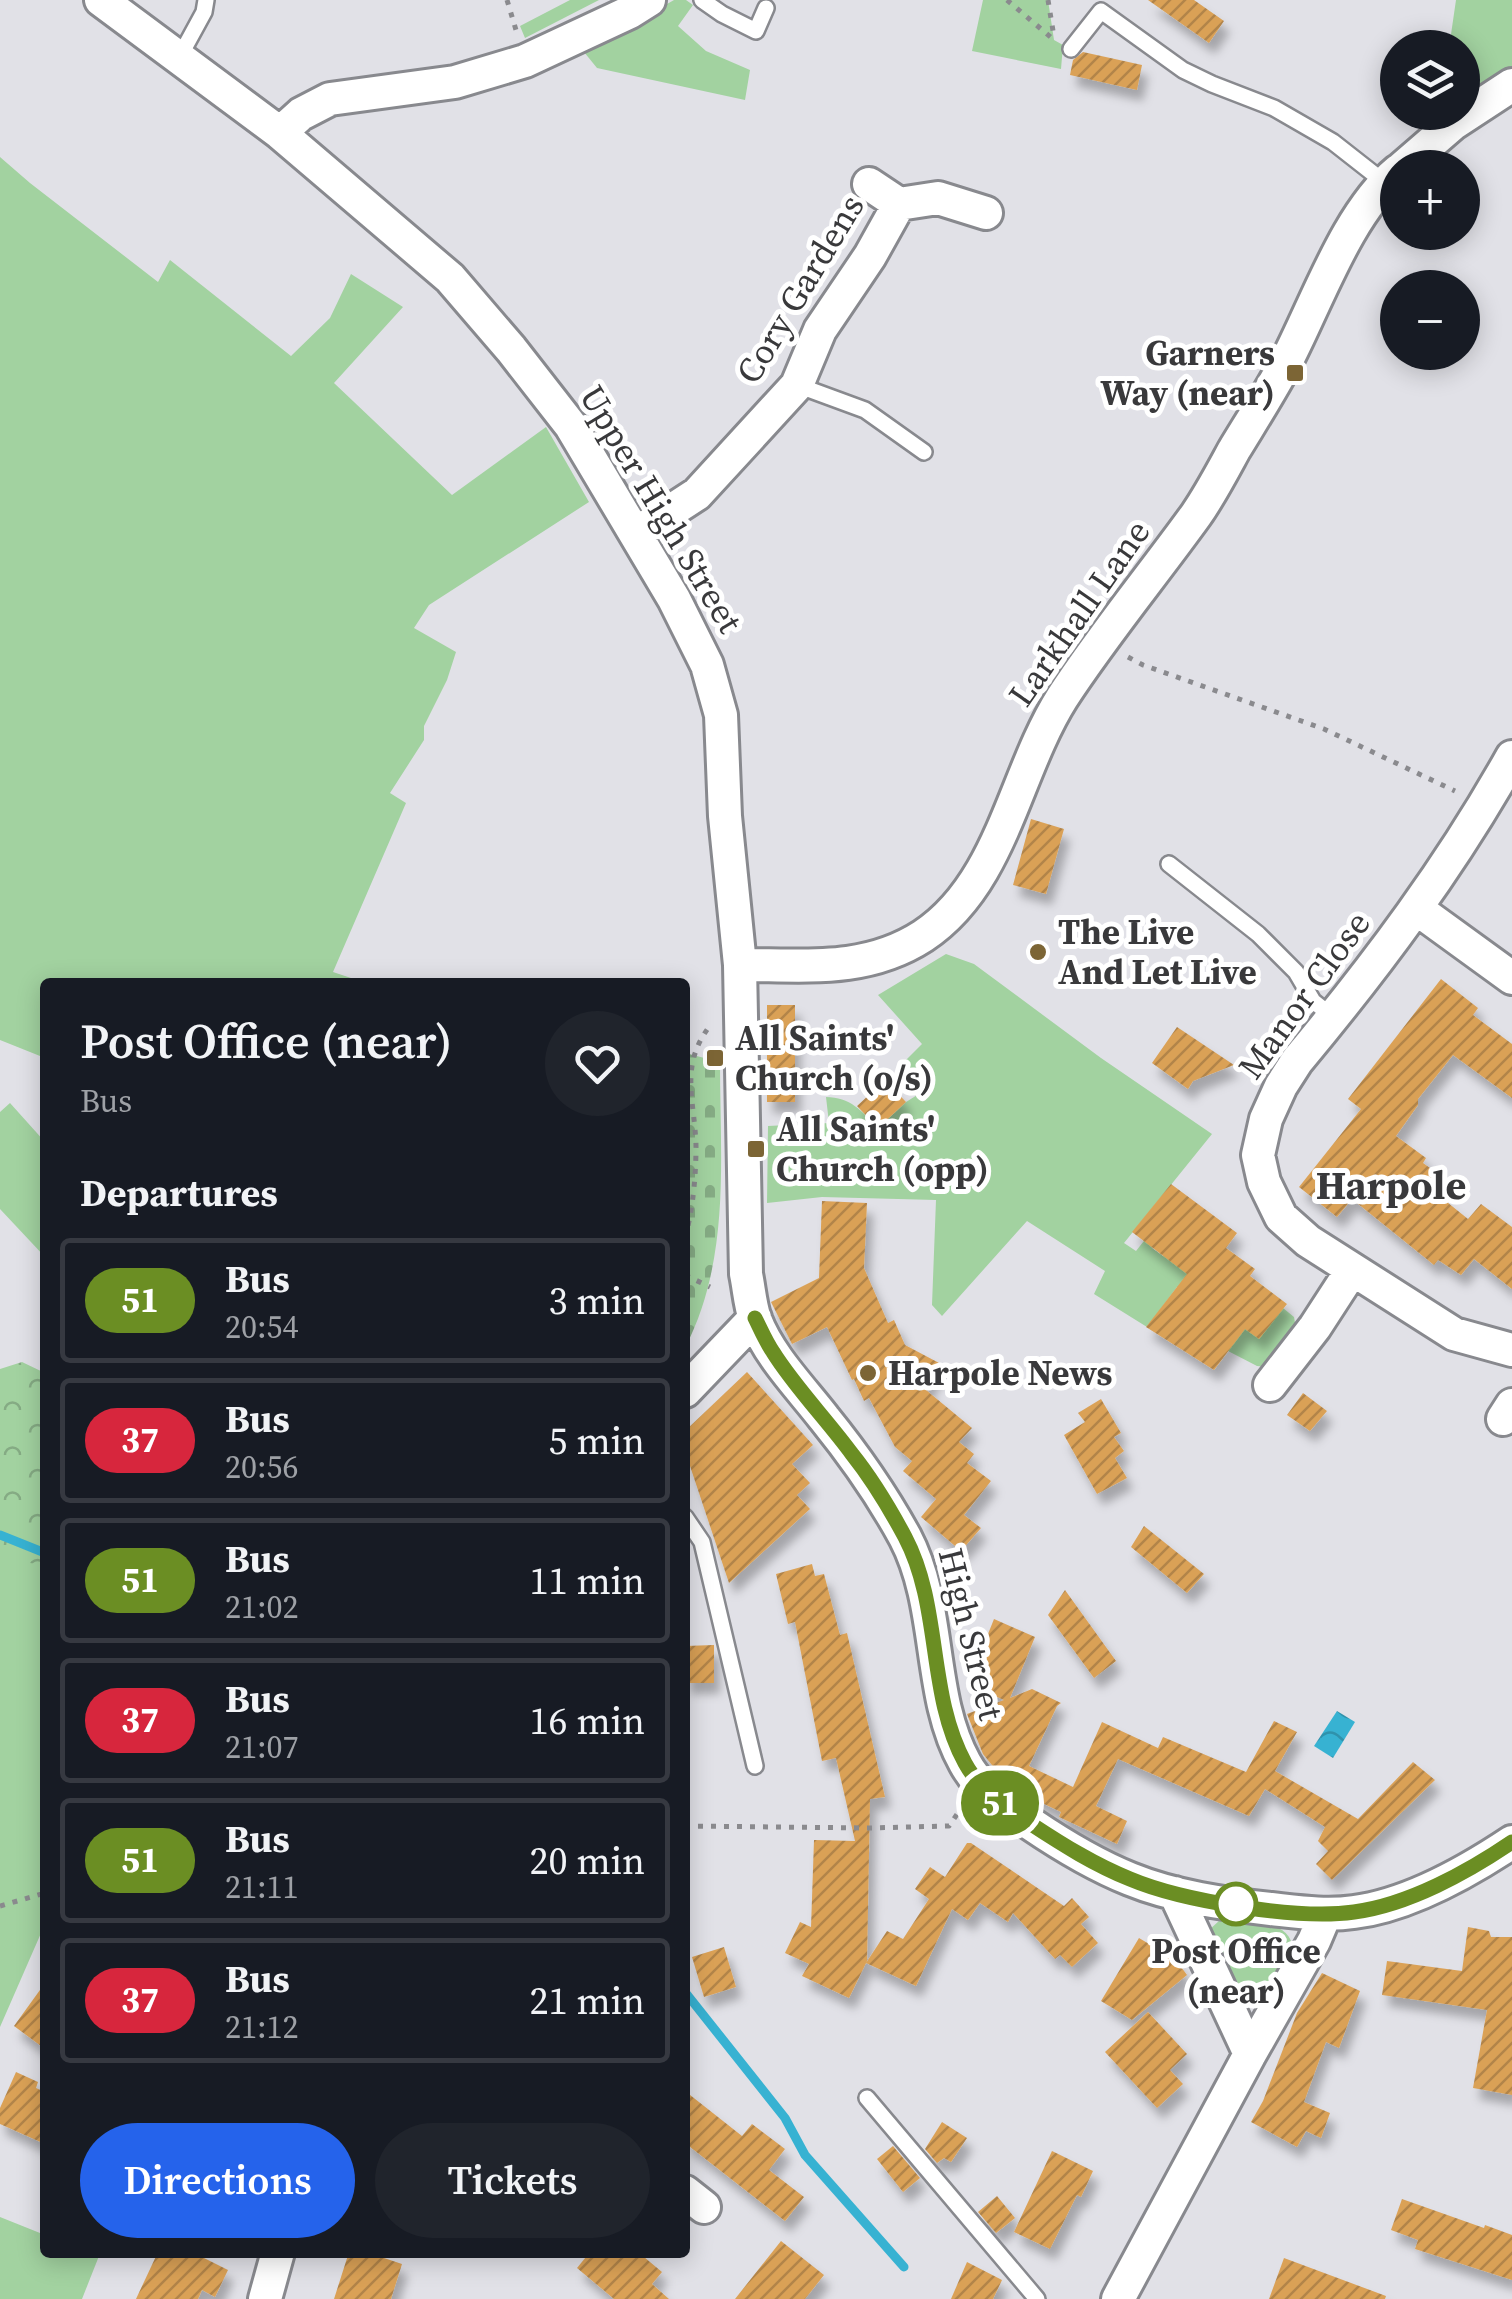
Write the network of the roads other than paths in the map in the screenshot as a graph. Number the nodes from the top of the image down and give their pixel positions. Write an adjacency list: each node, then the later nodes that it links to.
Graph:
1 (102, 0): 7 (street, Upper High Street)
2 (206, 0): 7 (lane)
3 (649, 0): 9 (street)
4 (702, 0): 5 (lane)
5 (766, 8)
6 (1071, 49): 11 (lane)
7 (180, 56): 9 (street, Upper High Street)
8 (1512, 85): 10 (street, Larkhall Lane)
9 (280, 133): 18 (street, Upper High Street)
10 (1423, 150)
11 (1380, 166)
12 (870, 184): 14 (street, Cory Gardens)
13 (1380, 192): 22 (street, Larkhall Lane)
14 (899, 204): 15 (street, Cory Gardens); 16 (street, Cory Gardens)
15 (986, 213)
16 (797, 385): 17 (lane); 18 (street, Cory Gardens)
17 (924, 452)
18 (637, 533): 22 (street, Upper High Street)
19 (1512, 757): 21 (street, Manor Close)
20 (1169, 864): 24 (lane)
21 (1417, 908): 23 (street); 24 (street, Manor Close)
22 (740, 965): 26 (street, Upper High Street)
23 (1512, 978)
24 (1333, 1017): 25 (street, Manor Close)
25 (1352, 1270): 27 (street, Manor Close); 28 (street)
26 (755, 1318): 29 (street); 33 (street, High Street)
27 (1512, 1350)
28 (1270, 1385)
29 (690, 1386)
30 (690, 1524): 31 (lane)
31 (755, 1766)
32 (1512, 1842): 34 (street, High Street)
33 (1175, 1893): 34 (street, High Street); 35 (street)
34 (1325, 1915): 35 (street)
35 (1250, 2054): 40 (street)
36 (867, 2098): 39 (lane)
37 (276, 2258): 38 (street)
38 (265, 2299)
39 (1037, 2299)
40 (1118, 2299)

